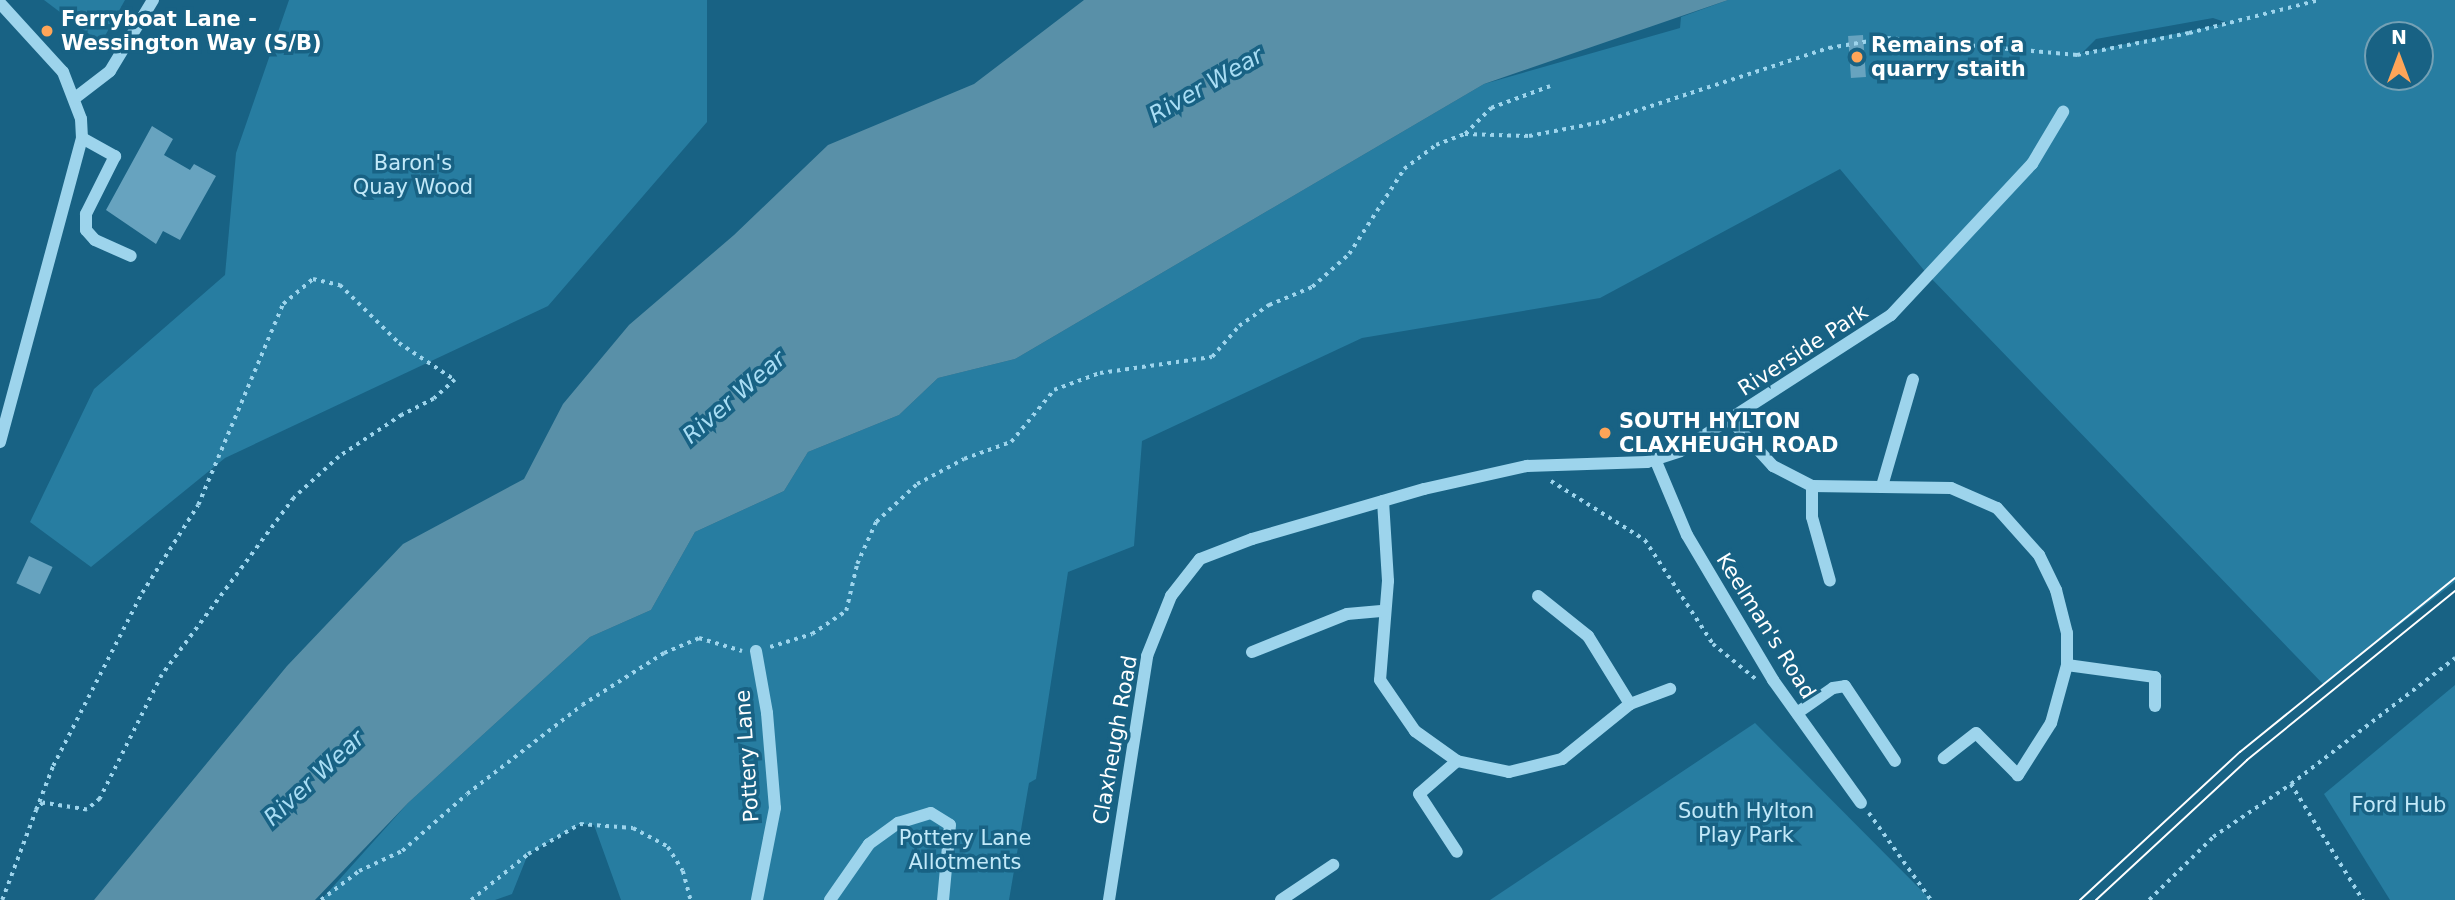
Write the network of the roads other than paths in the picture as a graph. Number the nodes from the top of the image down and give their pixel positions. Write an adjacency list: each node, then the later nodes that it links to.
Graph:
1 (153, 0): 3 (street)
2 (0, 3): 3 (street)
3 (75, 98): 5 (street)
4 (2063, 112): 8 (street, Riverside Park)
5 (82, 138): 6 (street); 9 (street)
6 (131, 256)
7 (1913, 379): 12 (street)
8 (1730, 419): 10 (street, Riverside Park); 11 (street)
9 (0, 442)
10 (1655, 459): 13 (street, Riverside Park); 24 (street, Keelman's Road)
11 (1812, 486): 12 (street); 15 (street)
12 (1882, 486): 20 (street)
13 (1383, 501): 14 (street, Riverside Park); 17 (street)
14 (1200, 559): 34 (street, Claxheugh Road)
15 (1830, 581)
16 (1538, 596): 22 (street)
17 (1384, 611): 19 (street); 26 (street)
18 (756, 651): 31 (street, Pottery Lane)
19 (1252, 652)
20 (2067, 665): 23 (street); 25 (street)
21 (1670, 689): 22 (street)
22 (1630, 704): 26 (street)
23 (2155, 706)
24 (1797, 713): 27 (street); 28 (street, Keelman's Road)
25 (1944, 758)
26 (1457, 761): 29 (street)
27 (1895, 761)
28 (1861, 803)
29 (1457, 852)
30 (1333, 865): 35 (street)
31 (757, 900)
32 (830, 900): 33 (street)
33 (943, 900)
34 (1109, 900)
35 (1281, 900)

